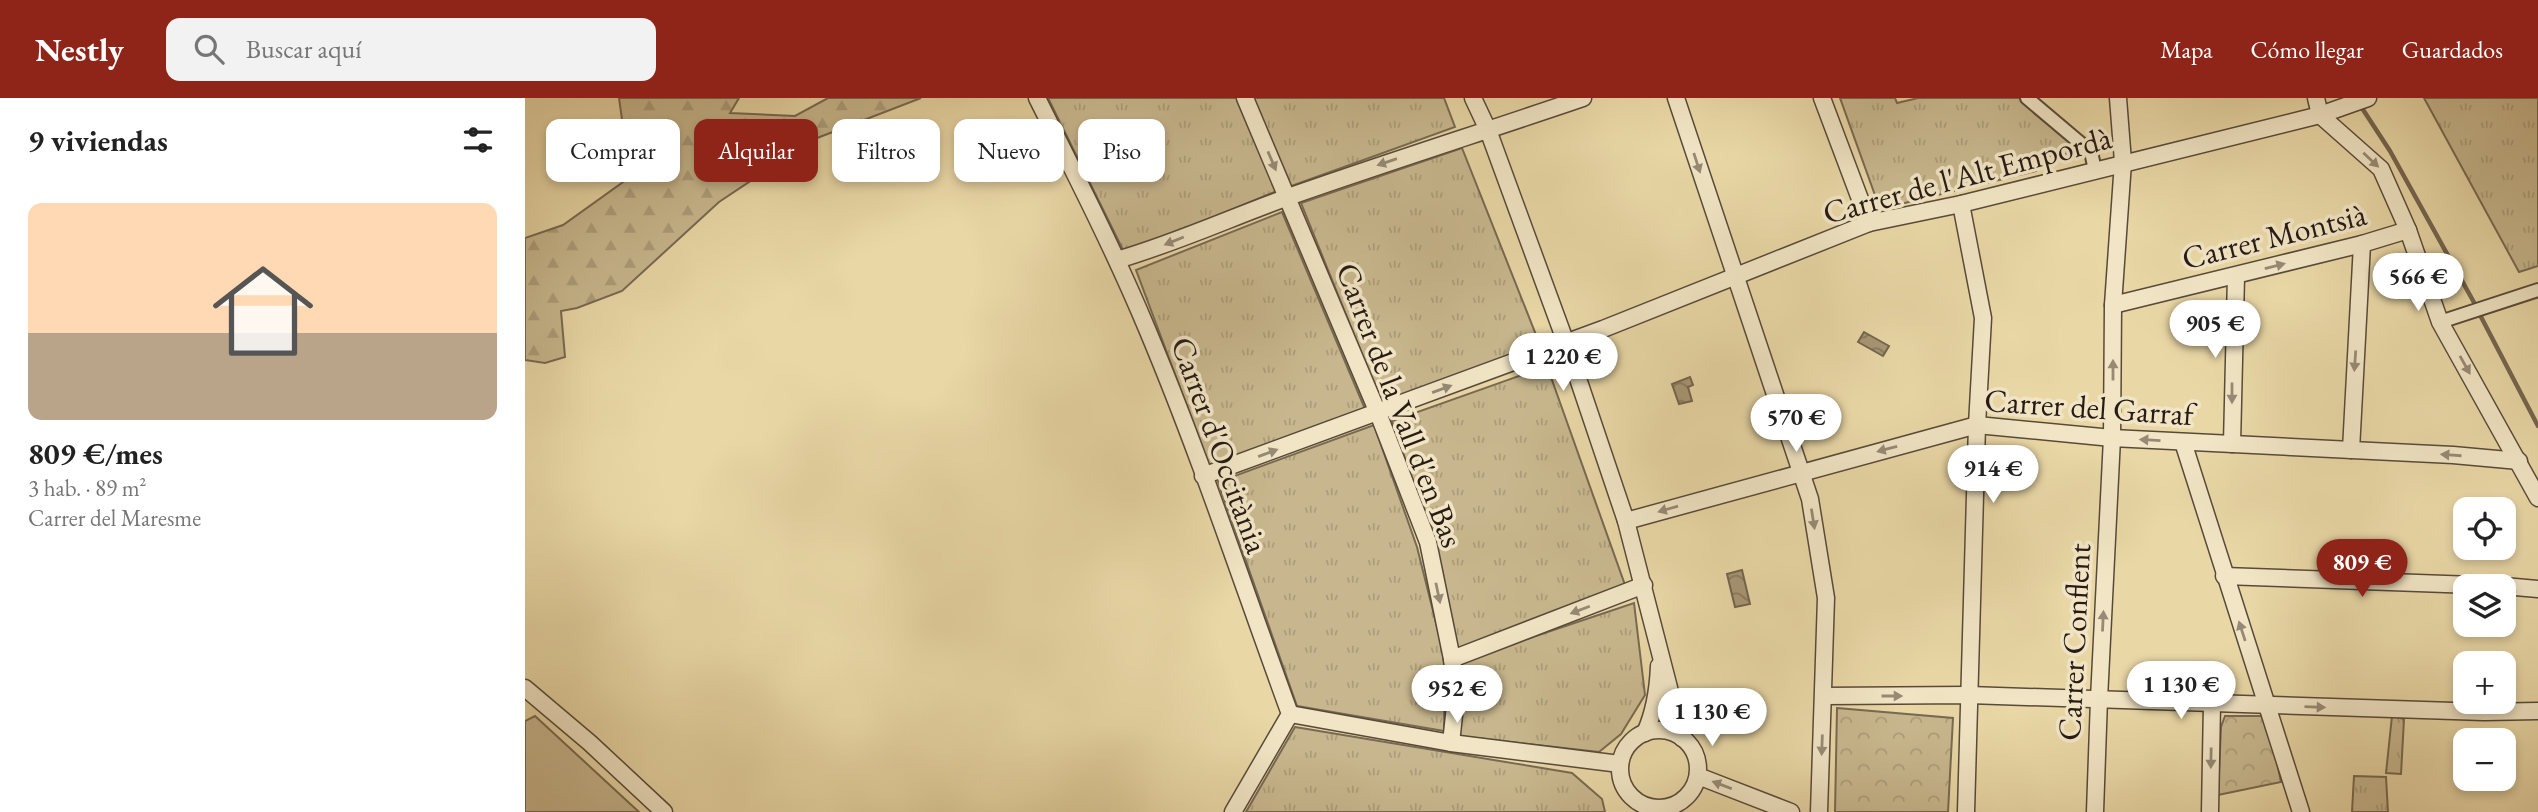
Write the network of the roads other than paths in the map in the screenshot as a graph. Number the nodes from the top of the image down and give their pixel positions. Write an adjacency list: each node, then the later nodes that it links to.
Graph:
1 (1037, 98): 20 (street, Carrer d'Occitània)
2 (1245, 98): 15 (street, Carrer de la Vall d'en Bas, one-way to 15)
3 (1473, 98): 12 (street)
4 (1583, 98): 12 (street)
5 (1676, 98): 21 (street, one-way to 21)
6 (1822, 98): 17 (street)
7 (2027, 98): 14 (street)
8 (2118, 98): 13 (street, Carrer Conflent)
9 (2316, 98): 11 (street)
10 (2368, 98): 11 (street, Carrer de l'Alt Empordà)
11 (2320, 115): 13 (street, Carrer de l'Alt Empordà); 18 (street, one-way to 18)
12 (1487, 130): 15 (street, one-way to 15); 26 (street)
13 (2123, 162): 14 (street, Carrer de l'Alt Empordà); 24 (street, Carrer Conflent)
14 (2095, 170): 16 (street, Carrer de l'Alt Empordà)
15 (1287, 197): 20 (street, one-way to 20); 27 (street, Carrer de la Vall d'en Bas)
16 (1961, 204): 17 (street, Carrer de l'Alt Empordà); 28 (street)
17 (1869, 223): 21 (street, Carrer de l'Alt Empordà)
18 (2408, 230): 19 (street, Carrer Montsià); 25 (street)
19 (2363, 244): 22 (street, Carrer Montsià, one-way to 19); 32 (street, one-way to 32)
20 (1117, 260): 35 (street, Carrer d'Occitània)
21 (1733, 275): 26 (street, Carrer de l'Alt Empordà); 34 (street)
22 (2236, 276): 24 (street, Carrer Montsià); 31 (street, one-way to 31)
23 (2536, 291): 25 (street)
24 (2113, 305): 29 (street, Carrer Conflent, one-way to 24)
25 (2440, 322): 33 (street, one-way to 33)
26 (1566, 343): 27 (street, Carrer de l'Alt Empordà, one-way to 26); 37 (street)
27 (1378, 413): 35 (street, Carrer de l'Alt Empordà, one-way to 27); 44 (street, Carrer de la Vall d'en Bas, one-way to 44)
28 (1977, 425): 29 (street, Carrer del Garraf); 34 (street, Carrer del Garraf, one-way to 34); 46 (street)
29 (2112, 438): 30 (street, Carrer del Garraf, one-way to 29); 48 (street, Carrer Conflent, one-way to 29)
30 (2183, 442): 31 (street, Carrer del Garraf); 38 (street)
31 (2232, 444): 32 (street, Carrer del Garraf)
32 (2351, 450): 33 (street, Carrer del Garraf, one-way to 32)
33 (2519, 461): 36 (street)
34 (1801, 472): 37 (street, Carrer del Garraf, one-way to 37); 47 (street, one-way to 47)
35 (1203, 476): 52 (street, Carrer d'Occitània)
36 (2538, 498)
37 (1626, 521): 40 (street)
38 (2224, 576): 39 (street); 50 (street, one-way to 38)
39 (2453, 584)
40 (1644, 585): 43 (street); 44 (street, one-way to 44)
41 (2516, 587): 42 (street)
42 (2538, 589)
43 (1660, 650): 53 (street); 54 (street)
44 (1452, 659): 55 (street, Carrer de la Vall d'en Bas)
45 (525, 688): 59 (street)
46 (1969, 695): 47 (street, one-way to 46); 48 (street); 63 (street)
47 (1824, 696): 62 (street, one-way to 62)
48 (2099, 699): 49 (street); 64 (street, Carrer Conflent)
49 (2211, 704): 50 (street); 65 (street, one-way to 65)
50 (2266, 705): 51 (street, one-way to 51); 66 (street)
51 (2538, 711)
52 (1290, 714): 55 (street); 60 (street)
53 (1645, 733): 54 (street); 56 (street)
54 (1682, 738): 57 (street)
55 (1451, 743): 56 (street)
56 (1621, 764): 58 (street)
57 (1698, 776): 58 (street); 61 (street, one-way to 57)
58 (1630, 805)
59 (664, 812)
60 (1233, 812)
61 (1791, 812)
62 (1819, 812)
63 (1966, 812)
64 (2095, 812)
65 (2210, 812)
66 (2301, 812)

